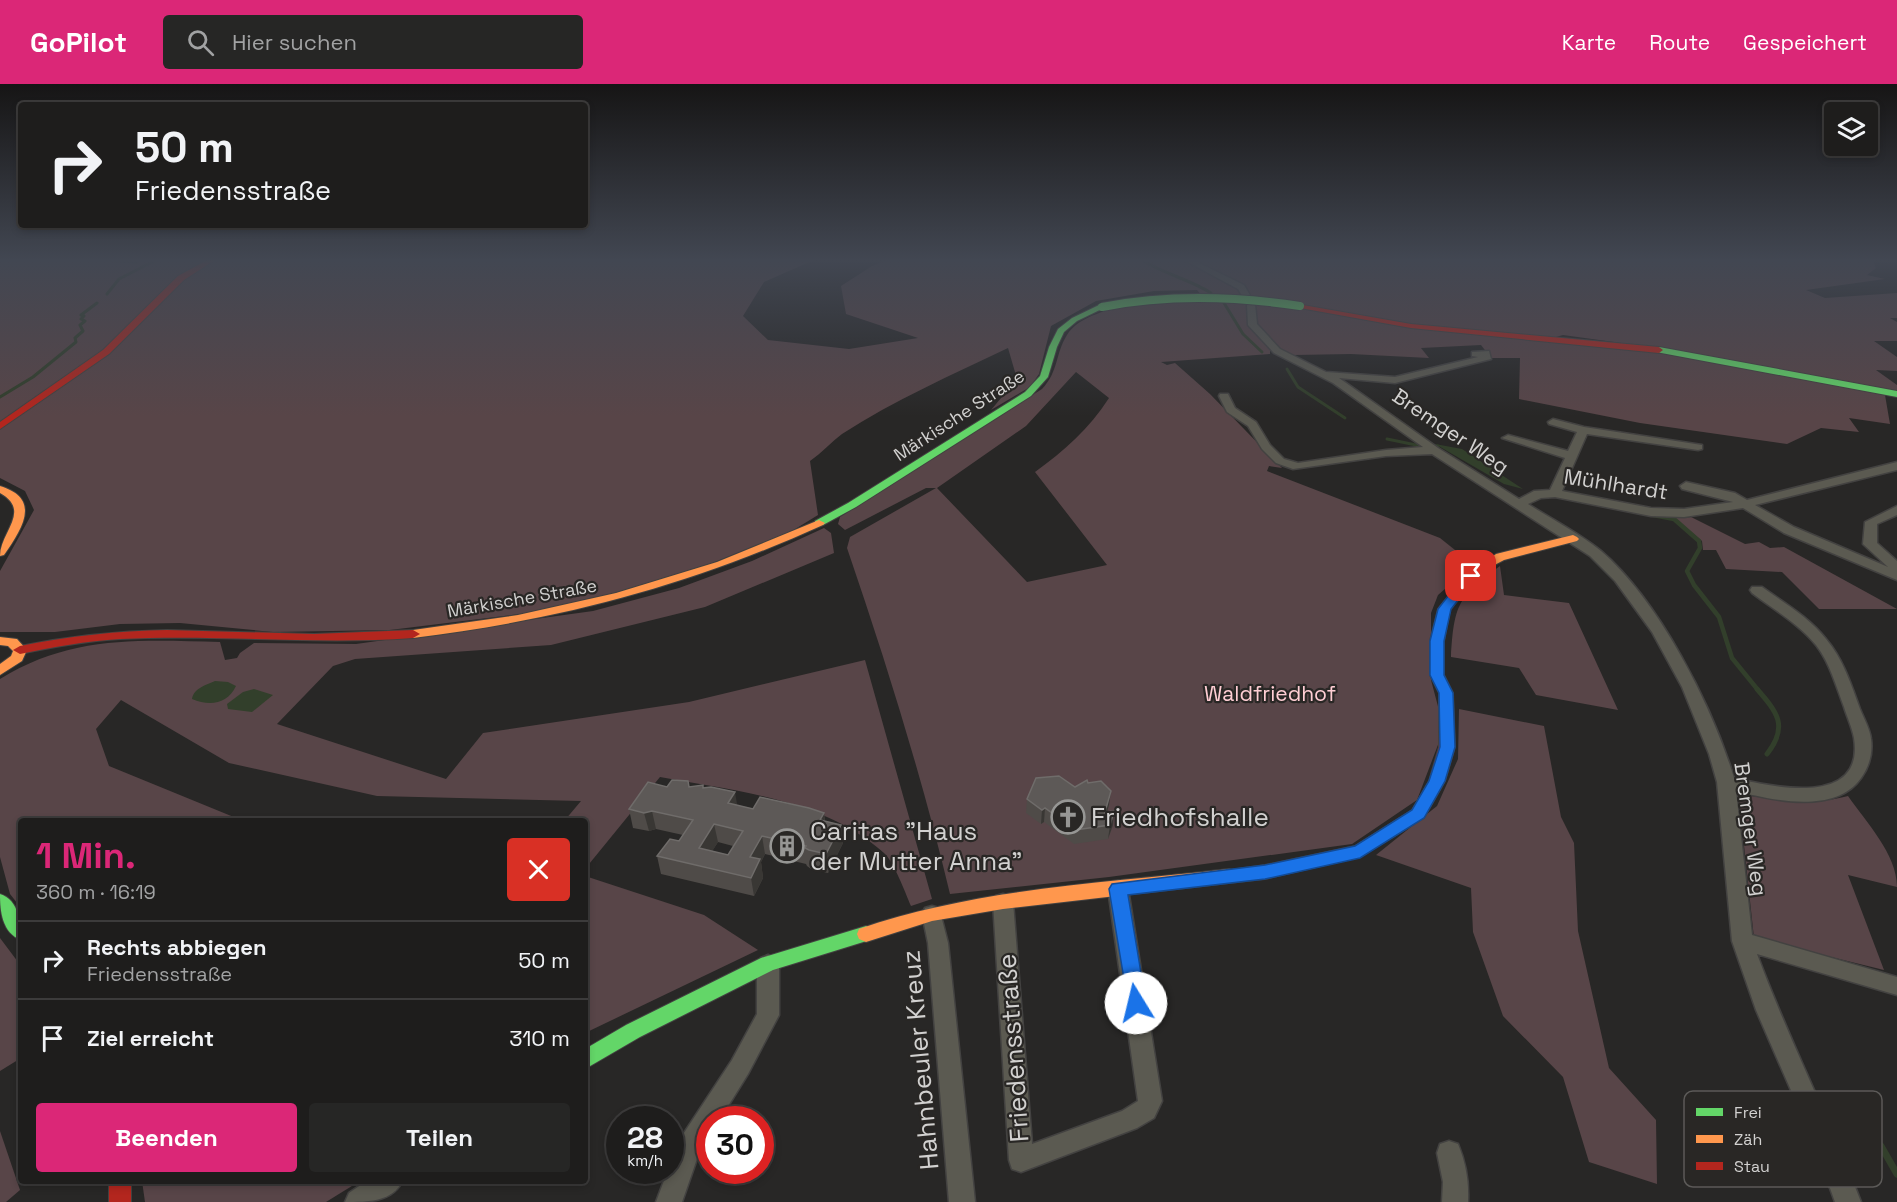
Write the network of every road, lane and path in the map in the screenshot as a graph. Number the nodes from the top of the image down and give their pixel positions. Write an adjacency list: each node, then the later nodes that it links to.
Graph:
1 (147, 312): 10 (main road)
2 (1089, 312): 29 (main road, Märkische Straße, bridge)
3 (1252, 312): 6 (street, Bremger Weg)
4 (1334, 312): 7 (main road, Märkische Straße, bridge)
5 (1475, 354): 6 (street, Bremger Weg)
6 (1322, 374): 13 (street, Bremger Weg)
7 (1897, 394)
8 (1224, 396): 13 (street)
9 (1552, 422): 11 (street)
10 (0, 426)
11 (1583, 430): 14 (street); 15 (street)
12 (1508, 438): 15 (street)
13 (1431, 447): 20 (street, Bremger Weg)
14 (1698, 447)
15 (1572, 456): 19 (street)
16 (1897, 466): 21 (street, Mühlhardt)
17 (1686, 486): 21 (street, Mühlhardt)
18 (0, 489): 24 (main road)
19 (1555, 493): 20 (street, Mühlhardt); 21 (street, Mühlhardt)
20 (1519, 504): 23 (street, Bremger Weg)
21 (1745, 504): 26 (street)
22 (1897, 510): 25 (street)
23 (1573, 539): 31 (street, Bremger Weg); 32 (main road)
24 (0, 552)
25 (1897, 568)
26 (1897, 576)
27 (1757, 590): 31 (street)
28 (0, 641): 29 (main road)
29 (20, 650): 30 (main road)
30 (0, 671)
31 (1726, 782): 37 (street, Bremger Weg)
32 (1118, 889): 34 (main road); 34 (street, Friedensstraße)
33 (0, 901): 36 (main road)
34 (1003, 902): 35 (main road)
35 (932, 914): 38 (main road); 49 (street, Hahnbeuler Kreuz)
36 (18, 928)
37 (1742, 941): 39 (street); 41 (street, Bremger Weg)
38 (768, 964): 40 (main road); 48 (street)
39 (1897, 986)
40 (588, 1058)
41 (1803, 1091)
42 (1449, 1153): 50 (street)
43 (120, 1184): 46 (main road)
44 (385, 1184): 47 (street)
45 (1842, 1187): 51 (street, Bremger Weg)
46 (120, 1202)
47 (358, 1202)
48 (669, 1202)
49 (962, 1202)
50 (1455, 1202)
51 (1848, 1202)

